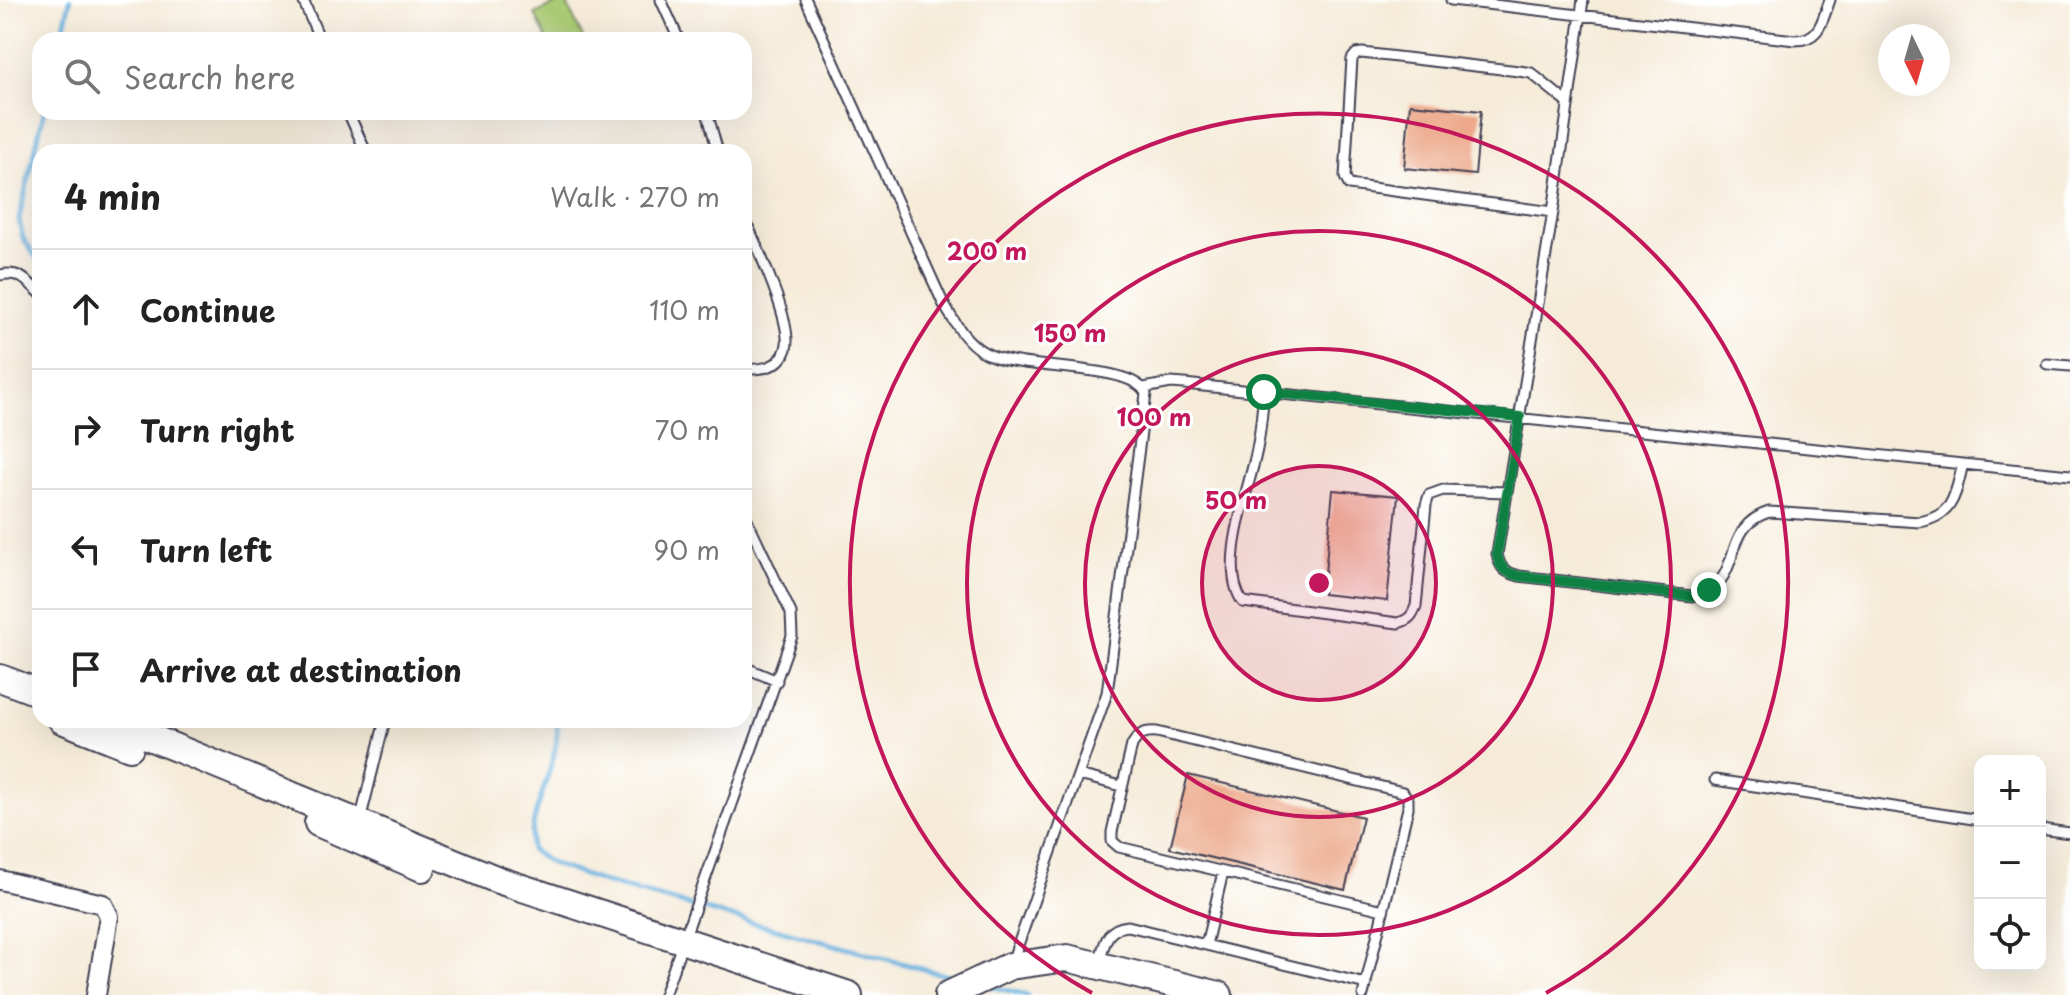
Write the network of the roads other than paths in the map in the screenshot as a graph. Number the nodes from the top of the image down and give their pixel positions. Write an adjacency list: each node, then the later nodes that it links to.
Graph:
1 (303, 0): 8 (lane)
2 (661, 0): 9 (lane)
3 (806, 0): 22 (lane)
4 (1451, 0): 7 (lane)
5 (1583, 0): 7 (lane)
6 (1830, 0): 7 (lane)
7 (1582, 14): 10 (lane)
8 (317, 32)
9 (675, 32)
10 (1568, 103): 15 (lane); 15 (lane)
11 (352, 120): 13 (lane)
12 (709, 120): 14 (lane)
13 (362, 144)
14 (716, 144)
15 (1553, 212): 24 (lane)
16 (752, 236): 21 (lane)
17 (0, 275): 18 (lane)
18 (32, 286)
19 (2047, 364): 20 (lane)
20 (2070, 366)
21 (752, 370)
22 (1144, 388): 23 (lane); 38 (lane)
23 (1264, 392): 24 (lane); 27 (lane)
24 (1520, 417): 25 (lane); 27 (lane)
25 (1963, 464): 26 (lane); 27 (lane)
26 (2070, 475)
27 (1507, 492)
28 (752, 530): 31 (lane)
29 (752, 670): 31 (lane)
30 (0, 678): 32 (street)
31 (777, 681): 48 (lane)
32 (32, 690)
33 (0, 696): 34 (street)
34 (32, 709)
35 (82, 728): 42 (street)
36 (126, 728): 42 (street)
37 (383, 728): 42 (lane)
38 (1079, 775): 40 (lane); 52 (lane)
39 (1715, 780): 41 (lane)
40 (1121, 786): 45 (lane); 47 (lane)
41 (1974, 819)
42 (357, 830): 48 (street)
43 (2046, 830): 44 (lane)
44 (2070, 833)
45 (1223, 872): 47 (lane); 49 (lane)
46 (0, 880): 55 (street)
47 (1383, 910): 53 (lane)
48 (683, 940): 56 (lane); 57 (street); 58 (street)
49 (1206, 945): 51 (lane); 53 (lane)
50 (1053, 961): 51 (street); 52 (street); 59 (street)
51 (1098, 965): 60 (street)
52 (1003, 969): 54 (street)
53 (1364, 990)
54 (952, 993)
55 (96, 995)
56 (664, 995)
57 (792, 995)
58 (849, 995)
59 (1160, 995)
60 (1219, 995)

